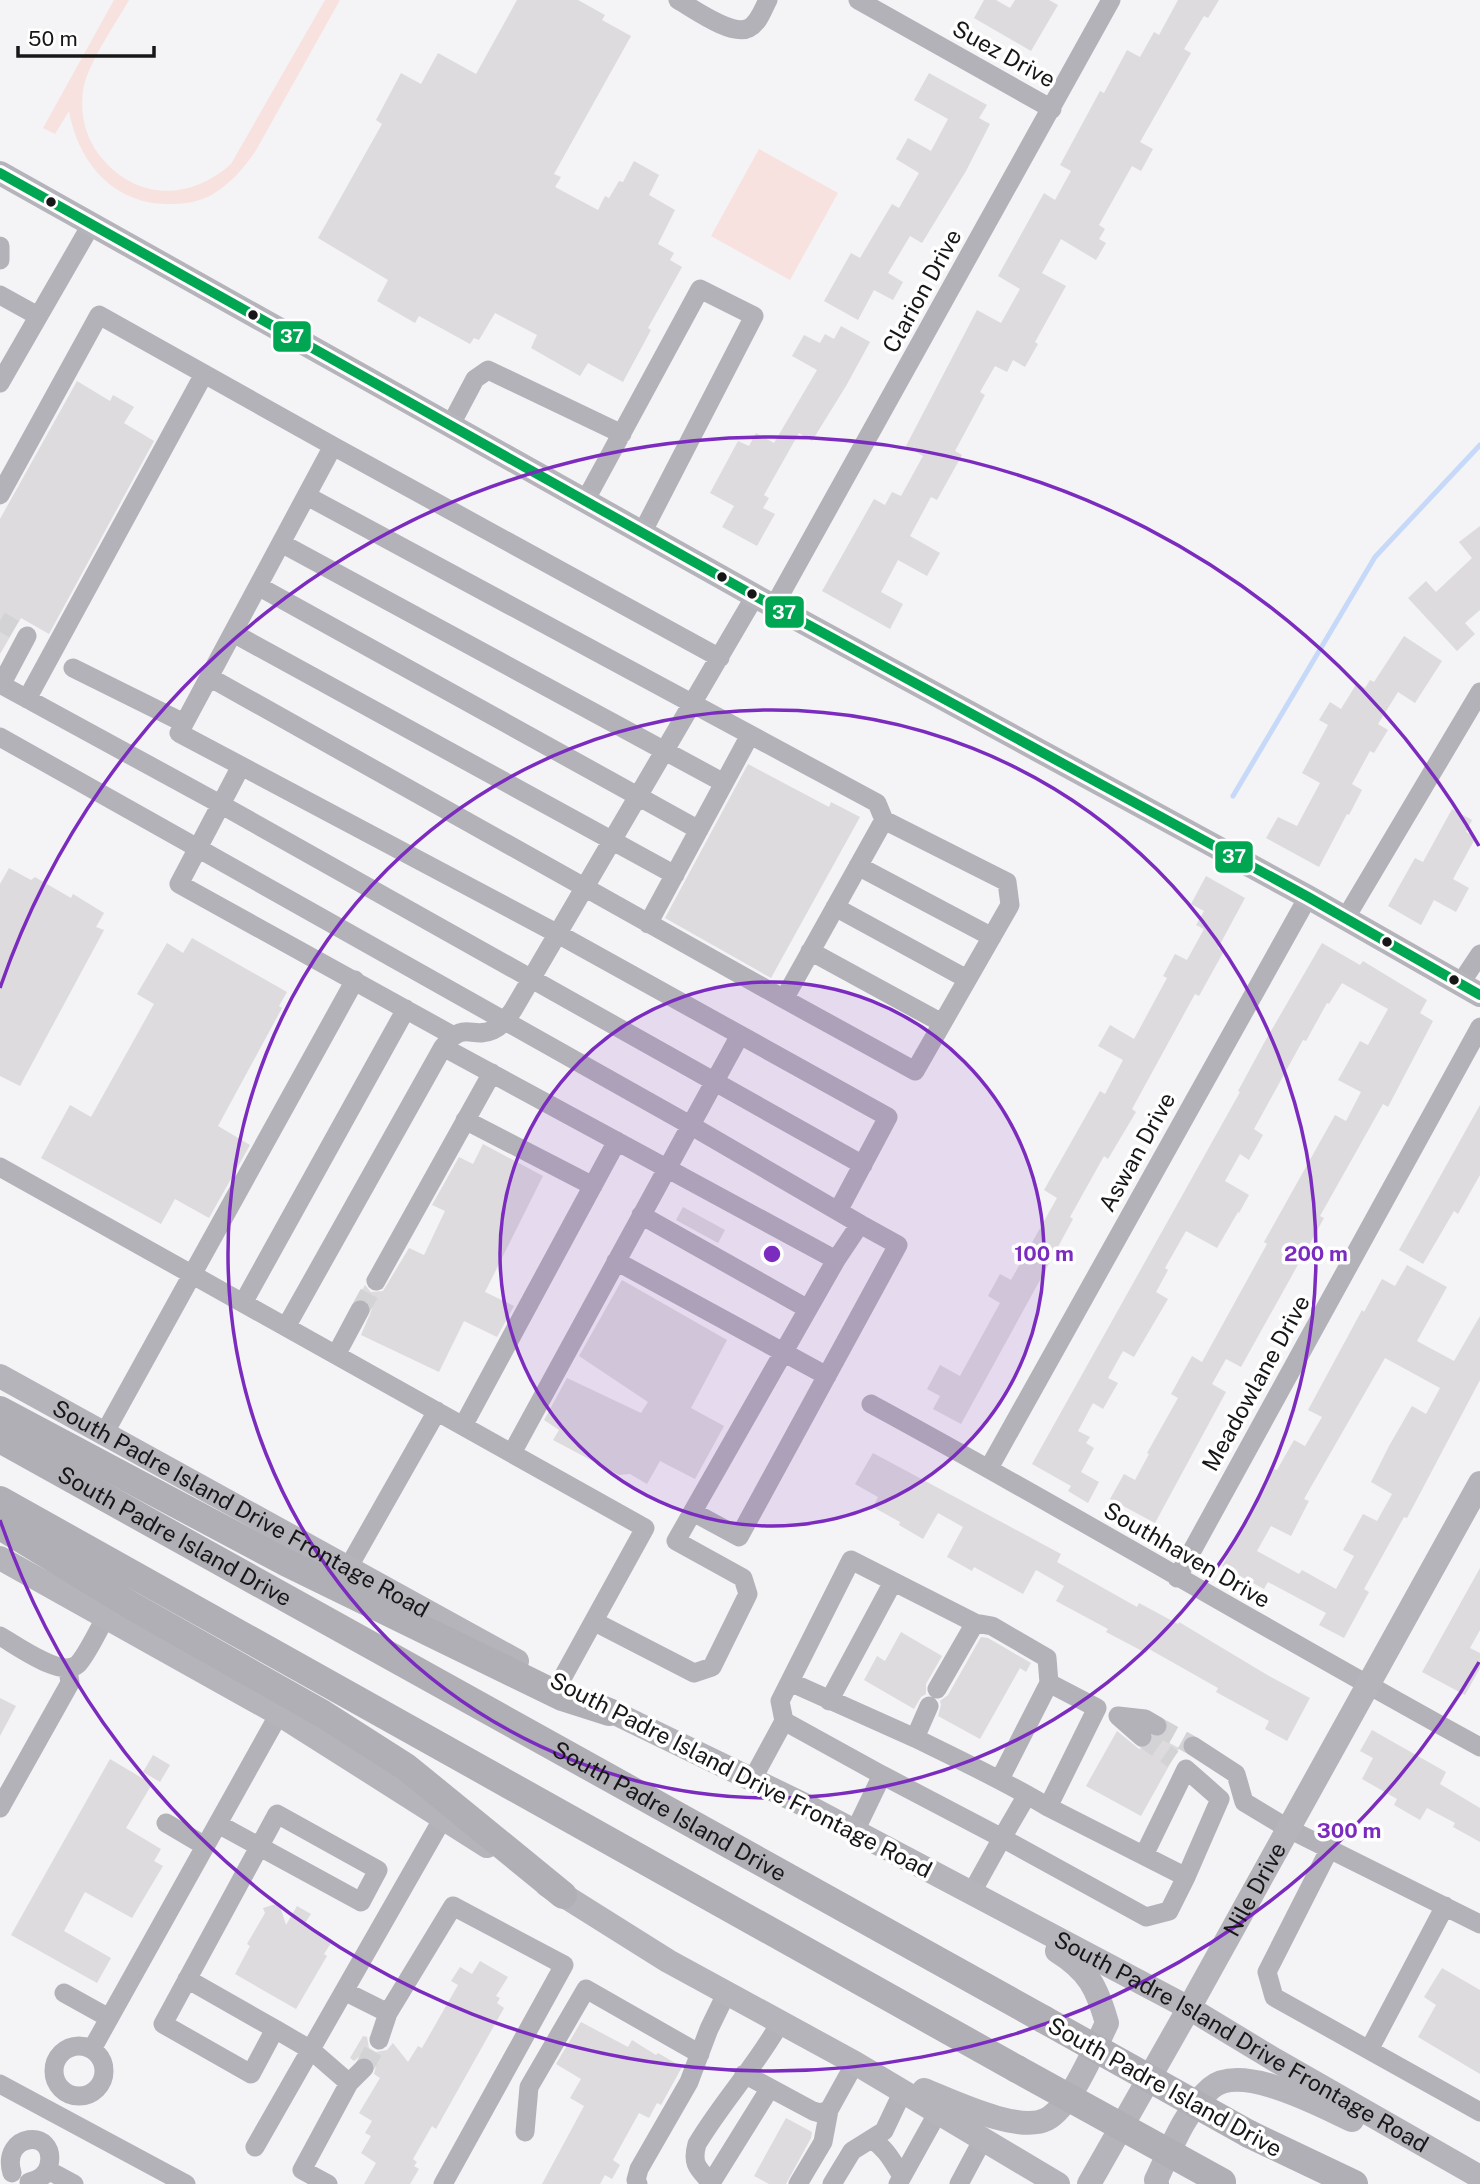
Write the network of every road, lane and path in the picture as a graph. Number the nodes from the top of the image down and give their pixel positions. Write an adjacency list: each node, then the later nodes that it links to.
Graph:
1 (678, 0): 2 (street)
2 (768, 0)
3 (858, 0): 5 (street, Suez Drive)
4 (1111, 0): 5 (street, Clarion Drive)
5 (1052, 109): 23 (street, Clarion Drive)
6 (0, 173): 7 (main road)
7 (91, 225): 11 (street); 14 (main road)
8 (0, 246): 9 (street)
9 (0, 260)
10 (0, 295): 11 (street)
11 (38, 316): 13 (street)
12 (204, 374): 16 (street); 17 (street); 25 (street)
13 (0, 383)
14 (450, 425): 15 (street); 19 (main road)
15 (622, 434): 19 (street); 20 (street)
16 (333, 446): 18 (street); 26 (street)
17 (0, 495)
18 (307, 496): 21 (street); 32 (street)
19 (585, 501): 20 (main road)
20 (642, 533): 23 (main road)
21 (281, 543): 22 (street); 36 (street)
22 (258, 586): 24 (street); 39 (street)
23 (764, 601): 26 (street, Clarion Drive); 48 (main road)
24 (233, 633): 28 (street); 43 (street)
25 (53, 650): 29 (street); 31 (street)
26 (720, 658): 32 (street, Clarion Drive)
27 (74, 668): 33 (street)
28 (209, 677): 33 (street); 47 (street)
29 (1, 685): 31 (street)
30 (1480, 692): 50 (street)
31 (27, 699): 40 (street)
32 (692, 704): 34 (street); 36 (street, Clarion Drive)
33 (184, 723): 37 (street)
34 (750, 735): 38 (street); 41 (street)
35 (0, 737): 44 (street)
36 (666, 750): 38 (street); 39 (street, Clarion Drive)
37 (241, 766): 40 (street); 52 (street)
38 (724, 783): 42 (street)
39 (639, 796): 42 (street); 43 (street, Clarion Drive)
40 (220, 804): 44 (street); 56 (street)
41 (884, 820): 45 (street); 53 (street)
42 (699, 830): 46 (street)
43 (613, 841): 46 (street); 47 (street, Clarion Drive)
44 (197, 847): 58 (street); 62 (street)
45 (858, 866): 49 (street); 53 (street)
46 (675, 875): 51 (street)
47 (584, 889): 51 (street); 52 (street, Clarion Drive)
48 (1308, 897): 50 (main road); 98 (street, Aswan Drive)
49 (835, 907): 54 (street); 57 (street)
50 (1345, 919): 59 (main road)
51 (648, 924): 60 (street)
52 (558, 934): 56 (street, Clarion Drive); 65 (street)
53 (992, 937): 57 (street)
54 (810, 951): 60 (street); 63 (street)
55 (1480, 954): 59 (street)
56 (532, 978): 62 (street, Clarion Drive); 68 (street)
57 (967, 979): 63 (street)
58 (355, 980): 61 (street); 81 (street)
59 (1470, 989)
60 (784, 999): 63 (street)
61 (406, 1009): 66 (street); 83 (street)
62 (505, 1021): 66 (street); 70 (street)
63 (942, 1023)
64 (1480, 1027): 107 (street, Meadowlane Drive)
65 (740, 1035): 68 (street); 72 (street)
66 (448, 1041): 67 (street); 86 (street)
67 (492, 1073): 69 (street); 71 (street)
68 (716, 1082): 70 (street); 72 (street)
69 (465, 1120): 75 (street); 82 (street)
70 (690, 1125): 74 (street); 76 (street)
71 (617, 1141): 74 (street); 75 (street)
72 (863, 1165): 76 (street)
73 (0, 1167): 81 (street)
74 (667, 1168): 77 (street); 79 (street)
75 (593, 1186): 94 (street)
76 (838, 1211): 78 (street)
77 (641, 1215): 80 (street); 84 (street)
78 (860, 1223): 79 (street); 90 (street)
79 (836, 1260): 84 (street)
80 (616, 1261): 87 (street); 97 (street)
81 (193, 1275): 83 (street); 95 (street)
82 (376, 1281)
83 (243, 1303): 86 (street)
84 (808, 1309): 87 (street)
85 (360, 1310): 88 (street)
86 (286, 1327): 88 (street)
87 (784, 1353): 90 (street); 101 (street)
88 (336, 1355): 93 (street)
89 (0, 1376): 95 (main road, South Padre Island Drive Frontage Road)
90 (827, 1376): 101 (street)
91 (871, 1404): 98 (street, Southhaven Drive)
92 (0, 1410): 120 (highway)
93 (437, 1411): 94 (street); 106 (street)
94 (463, 1426): 97 (street)
95 (104, 1434): 106 (main road, South Padre Island Drive Frontage Road)
96 (0, 1439): 181 (highway, South Padre Island Drive, bridge)
97 (512, 1453): 103 (street)
98 (989, 1468): 107 (street, Southhaven Drive)
99 (1480, 1483): 117 (main road, Nile Drive)
100 (0, 1500): 192 (highway, bridge)
101 (693, 1512): 104 (street)
102 (0, 1525): 149 (highway)
103 (645, 1528): 104 (street); 110 (street)
104 (676, 1541): 110 (street)
105 (0, 1558): 109 (main road)
106 (348, 1568): 116 (main road, South Padre Island Drive Frontage Road)
107 (1177, 1578): 117 (street, Southhaven Drive)
108 (893, 1582): 111 (street); 114 (street); 118 (street)
109 (106, 1617): 113 (street); 121 (main road)
110 (595, 1622): 116 (street)
111 (975, 1623): 115 (street); 124 (street)
112 (0, 1636): 113 (street)
113 (68, 1669): 134 (street)
114 (790, 1682): 118 (street); 122 (street)
115 (1049, 1683): 119 (street); 128 (street)
116 (559, 1684): 120 (main road, South Padre Island Drive Frontage Road)
117 (1367, 1685): 126 (street, Southhaven Drive); 138 (main road, Nile Drive)
118 (829, 1700): 124 (street)
119 (1097, 1708): 123 (street); 133 (street)
120 (609, 1712): 129 (main road, South Padre Island Drive Frontage Road)
121 (279, 1714): 135 (main road); 137 (street)
122 (784, 1721): 127 (street); 129 (street)
123 (1149, 1732)
124 (915, 1738): 128 (street)
125 (1193, 1746): 132 (street)
126 (1480, 1747)
127 (883, 1775): 139 (street); 140 (street)
128 (1000, 1779): 130 (street)
129 (752, 1780): 139 (main road, South Padre Island Drive Frontage Road)
130 (1027, 1795): 133 (street); 140 (street)
131 (1220, 1798): 132 (street); 144 (street); 146 (street)
132 (1244, 1802): 138 (street)
133 (1048, 1807): 144 (street)
134 (0, 1808)
135 (443, 1818): 147 (street); 149 (main road)
136 (166, 1823): 141 (street)
137 (218, 1824): 141 (street); 142 (street)
138 (1287, 1828): 143 (street); 158 (main road, Nile Drive)
139 (855, 1831): 148 (main road, South Padre Island Drive Frontage Road)
140 (1002, 1838): 146 (street); 148 (street)
141 (205, 1846): 160 (street)
142 (259, 1846): 145 (street); 150 (street); 154 (street)
143 (1330, 1848): 151 (street); 166 (street)
144 (1144, 1856): 146 (street)
145 (379, 1870): 147 (street); 150 (street)
146 (1186, 1877)
147 (405, 1884): 152 (street)
148 (973, 1893): 158 (main road, South Padre Island Drive Frontage Road); 168 (main road)
149 (563, 1895): 157 (main road)
150 (361, 1902): 152 (street)
151 (1445, 1906): 153 (street); 166 (street)
152 (387, 1917): 155 (street)
153 (1480, 1924)
154 (187, 1979): 162 (street); 162 (street)
155 (344, 1991): 159 (street); 165 (street)
156 (64, 1993): 160 (street)
157 (726, 1994): 161 (main road); 167 (street)
158 (1189, 2008): 188 (main road, South Padre Island Drive Frontage Road); 201 (main road, Nile Drive)
159 (388, 2013): 163 (street); 196 (street)
160 (109, 2018): 164 (street)
161 (780, 2023): 168 (main road); 170 (street)
162 (275, 2029): 165 (street)
163 (379, 2040)
164 (92, 2049): 175 (street); 175 (street)
165 (311, 2050): 171 (street); 186 (street)
166 (1369, 2050): 176 (street)
167 (700, 2054): 180 (street); 197 (street)
168 (855, 2063): 174 (main road); 177 (street)
169 (365, 2068): 171 (street)
170 (744, 2074): 173 (street); 191 (street)
171 (349, 2083): 195 (street)
172 (0, 2084): 179 (street)
173 (770, 2088): 177 (street); 191 (street)
174 (903, 2091): 178 (main road); 182 (street)
175 (68, 2092): 179 (street)
176 (1477, 2104)
177 (828, 2110): 198 (street)
178 (938, 2112): 183 (main road); 189 (street)
179 (56, 2113): 184 (street); 194 (street)
180 (525, 2132)
181 (1249, 2134): 203 (highway, South Padre Island Drive); 204 (highway)
182 (871, 2139): 189 (street); 199 (street)
183 (983, 2139): 190 (street); 200 (main road)
184 (40, 2141): 185 (street); 187 (street)
185 (5, 2146): 187 (street)
186 (255, 2147)
187 (48, 2170): 193 (street)
188 (1480, 2177): 202 (main road)
189 (900, 2180)
190 (967, 2181)
191 (711, 2183)
192 (1224, 2183)
193 (74, 2184)
194 (186, 2184)
195 (328, 2184)
196 (443, 2184)
197 (638, 2184)
198 (798, 2184)
199 (832, 2184)
200 (1058, 2184)
201 (1089, 2184)
202 (1157, 2184)
203 (1339, 2184)
204 (1354, 2184)

